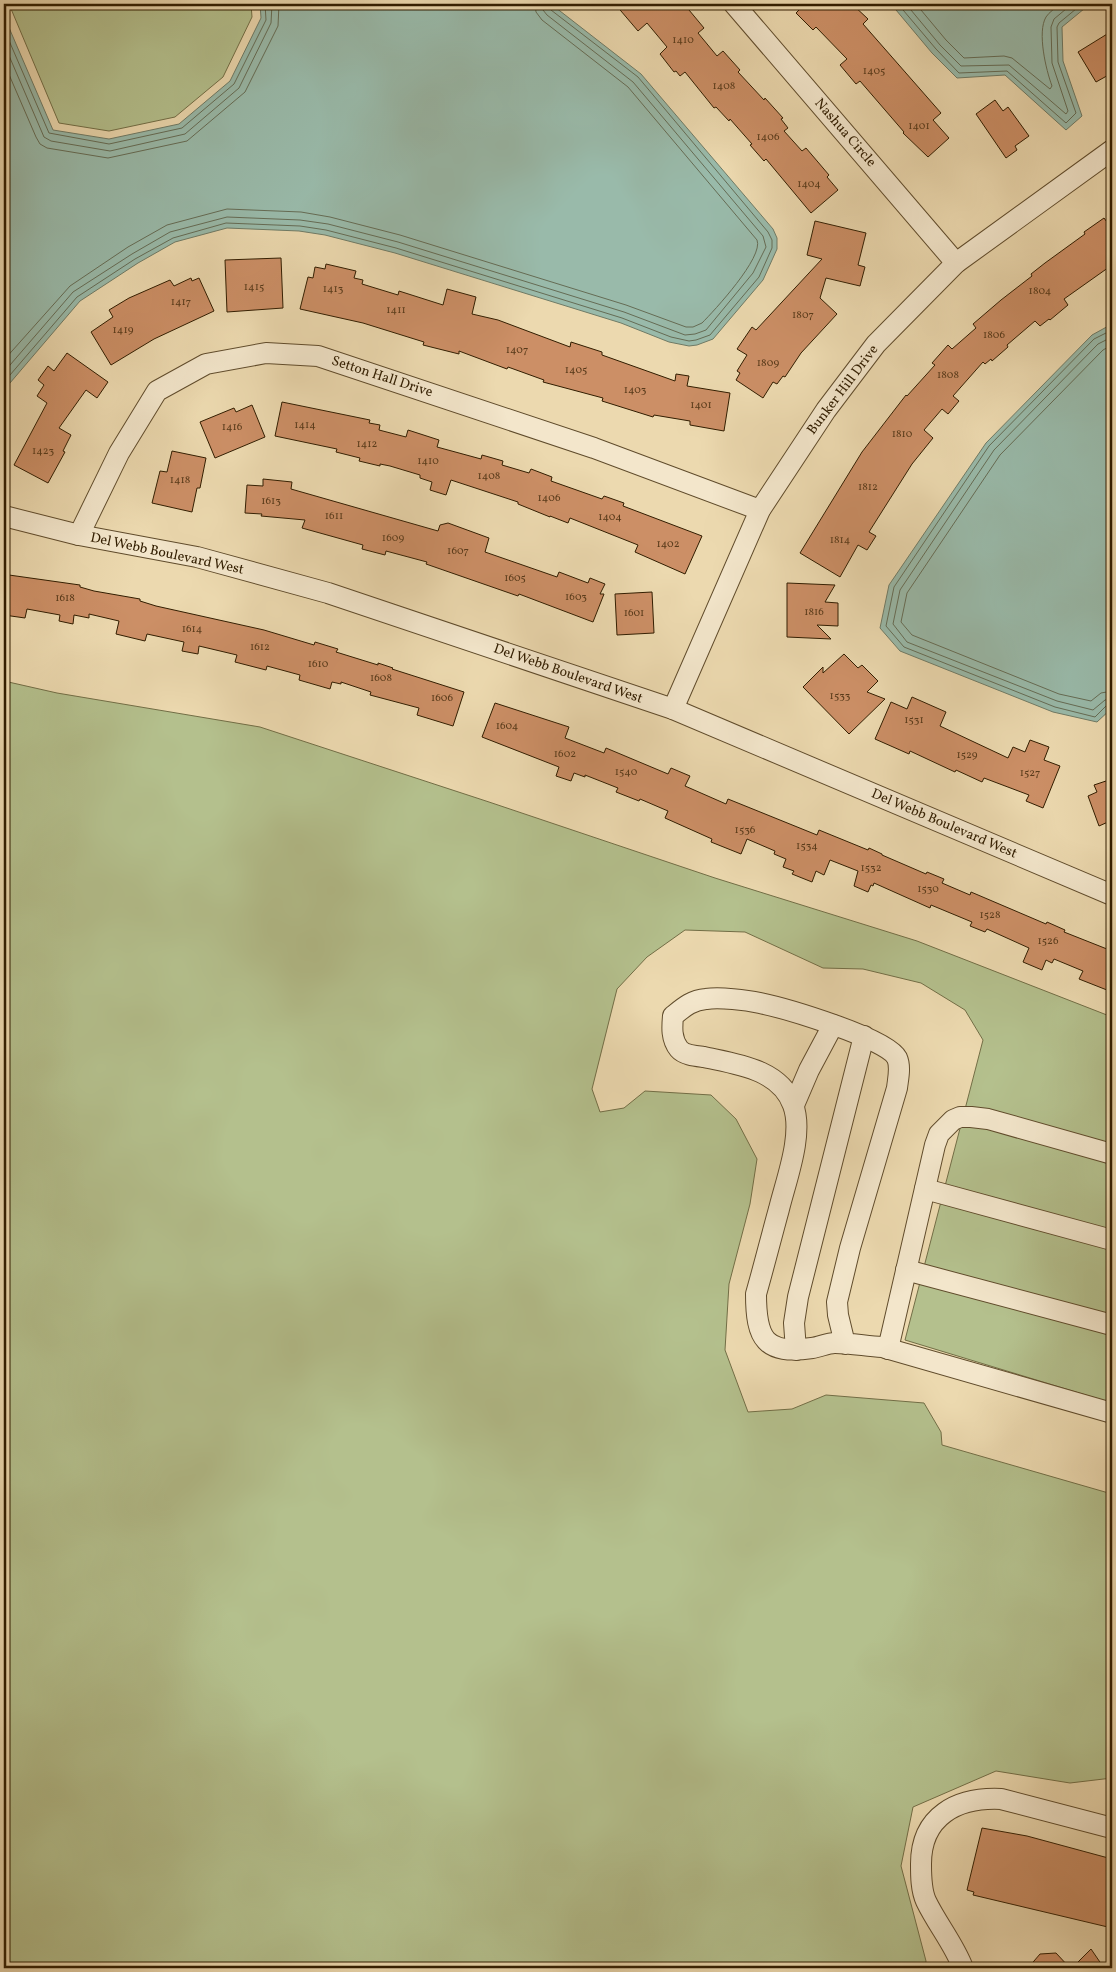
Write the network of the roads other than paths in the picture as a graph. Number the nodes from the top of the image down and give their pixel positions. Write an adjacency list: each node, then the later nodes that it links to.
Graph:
1 (734, 4): 3 (street, Nashua Circle)
2 (1112, 150): 3 (street, Bunker Hill Drive)
3 (956, 263): 4 (street, Bunker Hill Drive)
4 (760, 510): 6 (street, Setton Hall Drive); 7 (street, Bunker Hill Drive)
5 (4, 516): 6 (street, Del Webb Boulevard West)
6 (79, 535): 7 (street, Del Webb Boulevard West)
7 (673, 709): 8 (street, Del Webb Boulevard West)
8 (1112, 894)
9 (833, 1025): 10 (street); 11 (street); 11 (street)
10 (864, 1036): 17 (street); 19 (street)
11 (794, 1105): 19 (street)
12 (1112, 1154): 13 (street)
13 (925, 1189): 14 (street); 15 (street)
14 (1112, 1240)
15 (906, 1270): 16 (street); 18 (street)
16 (1112, 1325)
17 (845, 1344): 18 (street); 19 (street)
18 (888, 1349): 20 (street)
19 (796, 1350)
20 (1112, 1413)
21 (1112, 1828): 22 (street)
22 (963, 1968)

